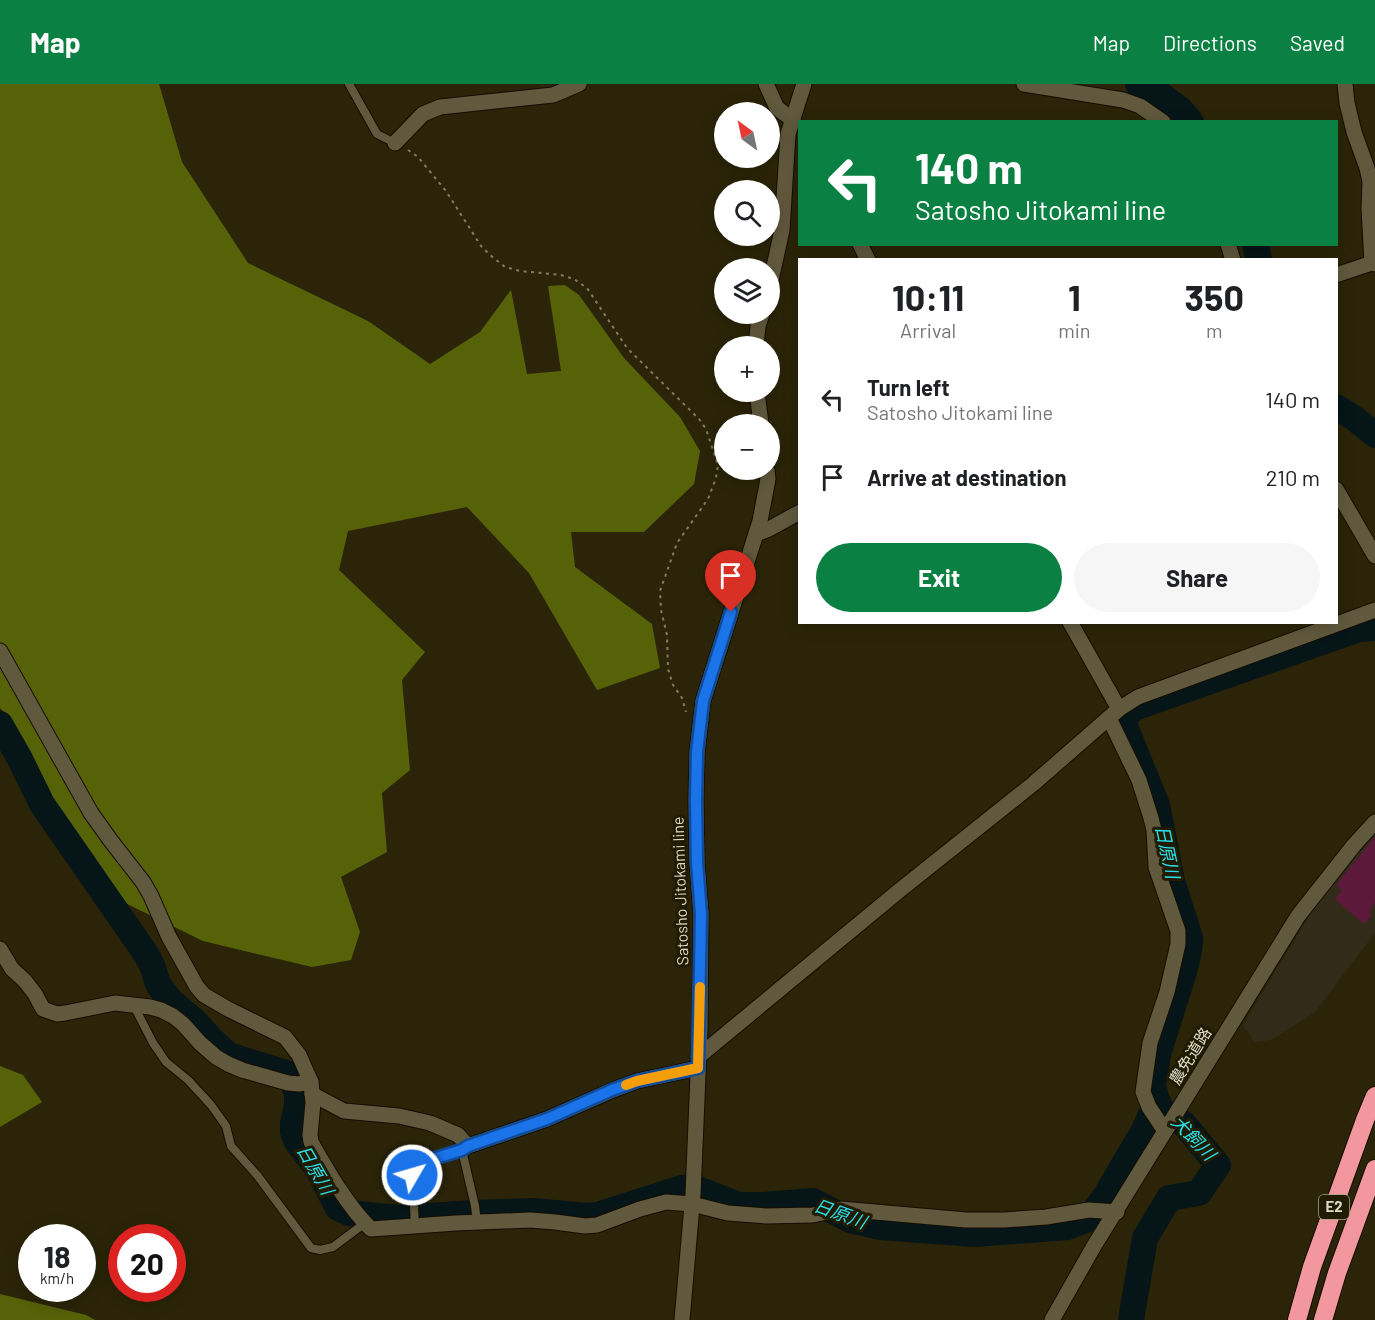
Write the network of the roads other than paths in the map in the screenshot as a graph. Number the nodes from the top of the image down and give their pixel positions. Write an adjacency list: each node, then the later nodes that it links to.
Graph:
1 (348, 84): 9 (lane)
2 (579, 84): 9 (street)
3 (766, 84): 8 (street)
4 (804, 84): 8 (street)
5 (1024, 84): 7 (street)
6 (1345, 84): 11 (street)
7 (1160, 120)
8 (793, 130): 10 (street)
9 (395, 143)
10 (776, 258)
11 (1373, 263): 12 (street)
12 (1338, 274)
13 (768, 480): 16 (street, Satosho Jitokami line)
14 (1338, 492): 17 (street)
15 (798, 513): 16 (street)
16 (756, 534): 27 (street, Satosho Jitokami line)
17 (1375, 556)
18 (1375, 610): 21 (street)
19 (1071, 624): 23 (street)
20 (1337, 624): 23 (street)
21 (1338, 624)
22 (0, 651): 28 (street)
23 (1114, 713): 27 (street); 30 (street)
24 (1375, 822): 30 (street, 農免道路)
25 (0, 949): 26 (street)
26 (134, 1006): 28 (street); 35 (lane)
27 (698, 1062): 31 (street); 33 (street, Satosho Jitokami line)
28 (303, 1086): 31 (street); 35 (street)
29 (1375, 1096): 40 (highway, E2)
30 (1164, 1126): 34 (street, 農免道路)
31 (465, 1148): 36 (lane); 37 (lane)
32 (1375, 1169): 41 (highway, E2)
33 (693, 1194): 34 (street); 37 (street); 38 (street, Satosho Jitokami line)
34 (1111, 1211): 39 (street, 農免道路)
35 (359, 1216): 36 (street)
36 (415, 1220): 37 (street)
37 (476, 1220)
38 (682, 1320)
39 (1052, 1320)
40 (1297, 1320)
41 (1323, 1320)

